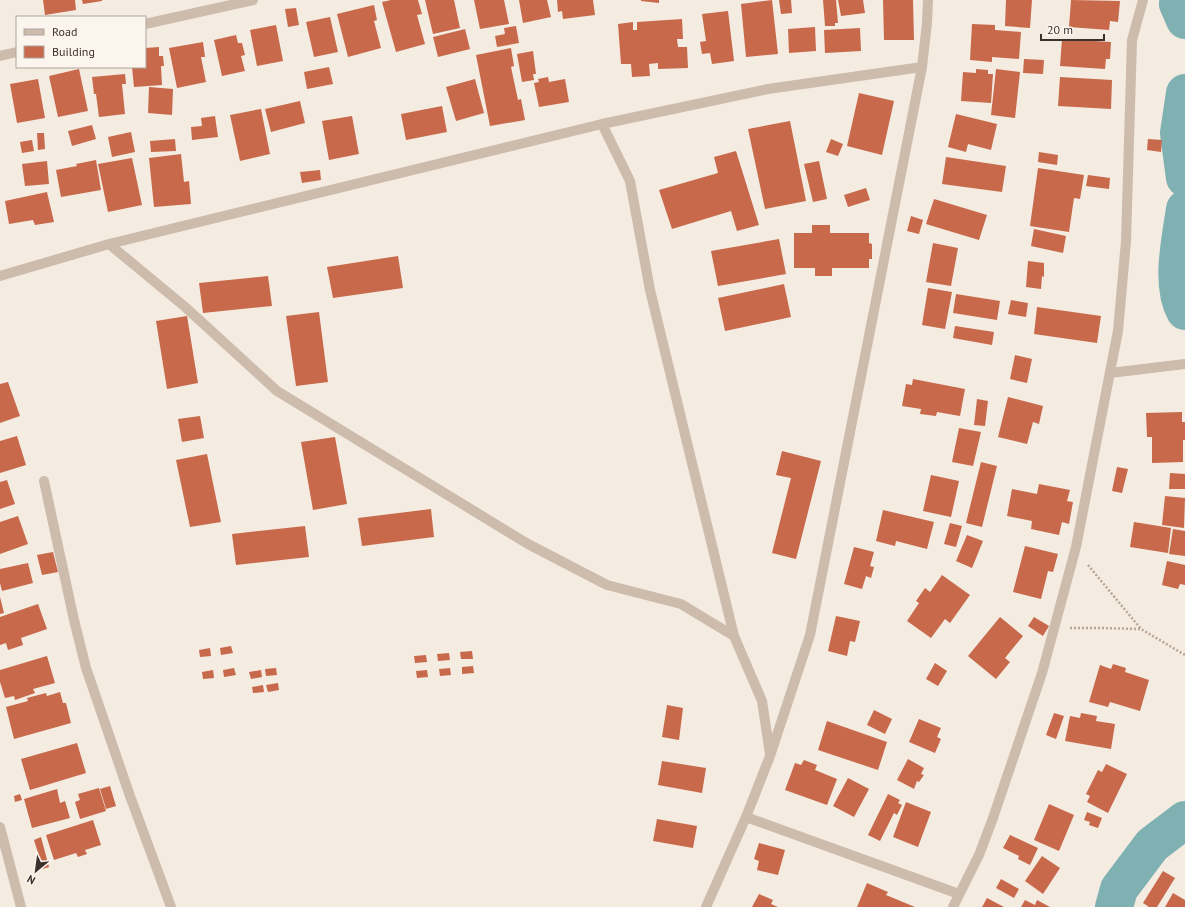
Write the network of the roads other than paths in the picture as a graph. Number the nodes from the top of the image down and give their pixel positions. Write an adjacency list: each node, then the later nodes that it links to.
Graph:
1 (253, 0): 4 (street)
2 (928, 0): 7 (street)
3 (1144, 0): 12 (street)
4 (146, 24)
5 (16, 52): 6 (street)
6 (0, 56)
7 (922, 67): 8 (street); 15 (street)
8 (602, 124): 9 (street); 14 (street)
9 (109, 244): 10 (street); 14 (street)
10 (0, 276)
11 (1185, 364): 12 (street)
12 (1110, 373): 18 (street)
13 (44, 481): 20 (street)
14 (734, 636): 15 (street)
15 (770, 756): 16 (street)
16 (746, 817): 18 (street); 21 (street)
17 (0, 827): 19 (street)
18 (959, 894): 22 (street)
19 (21, 907)
20 (171, 907)
21 (706, 907)
22 (953, 907)

